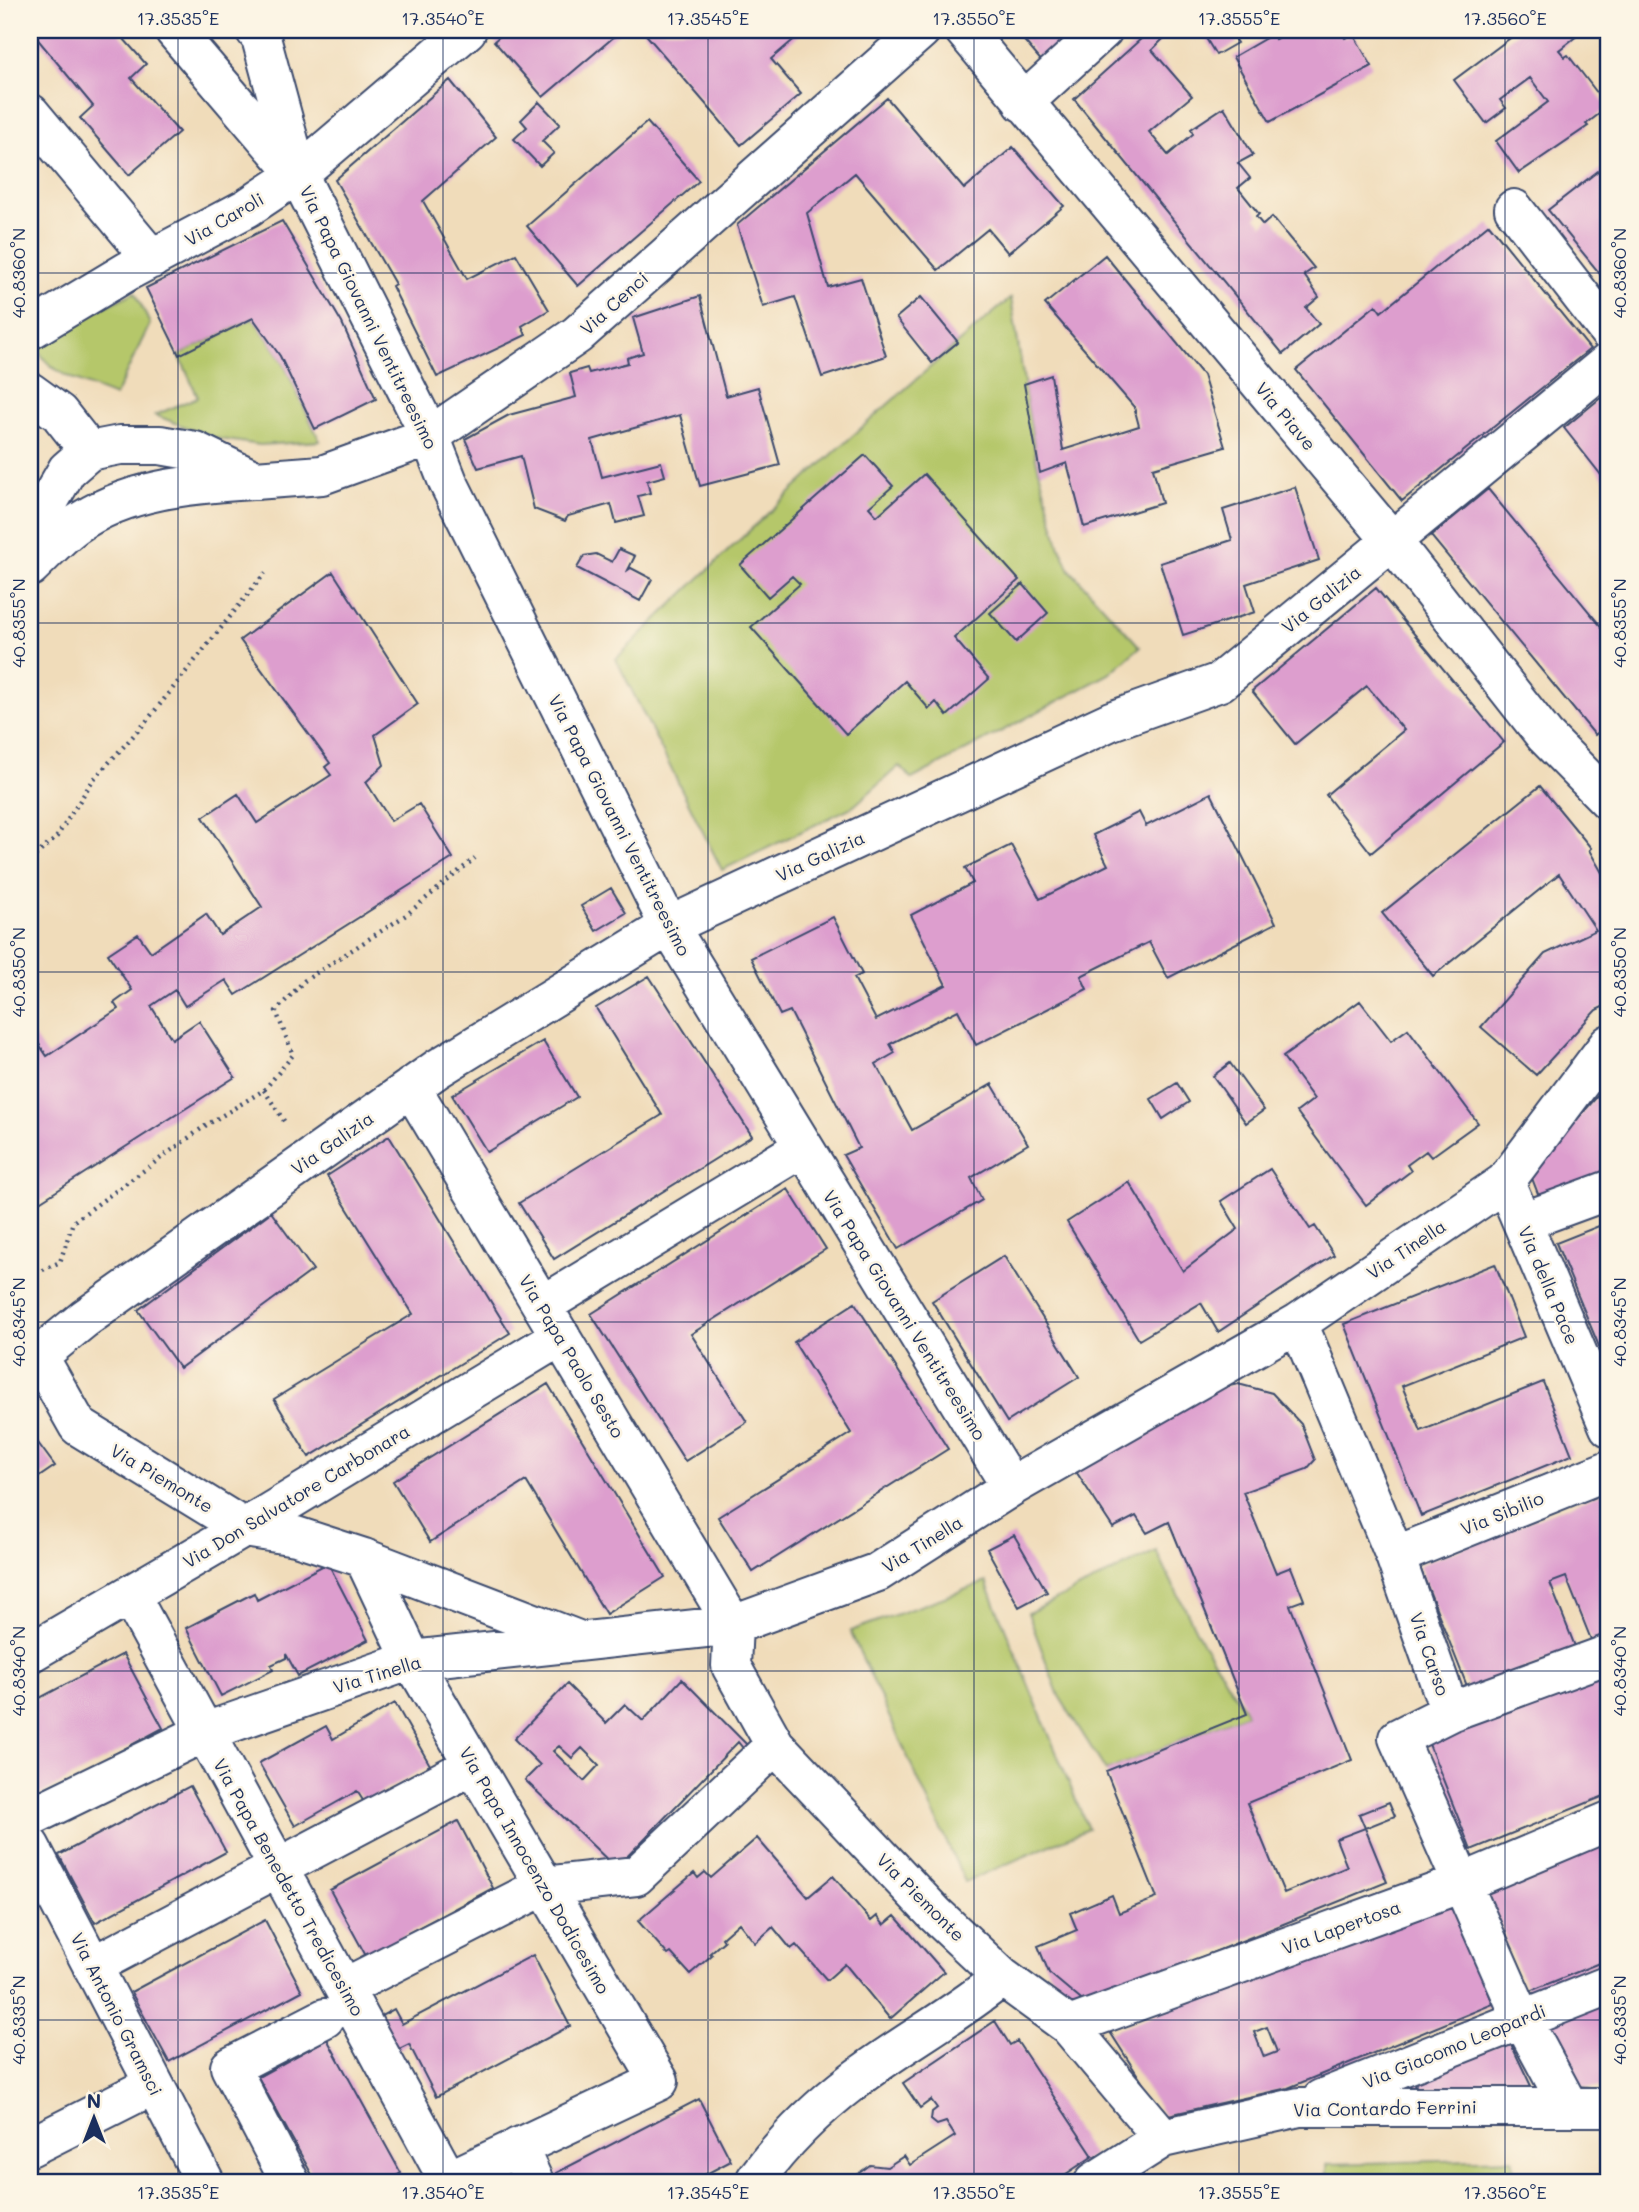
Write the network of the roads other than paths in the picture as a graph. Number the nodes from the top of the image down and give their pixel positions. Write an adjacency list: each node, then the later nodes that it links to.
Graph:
1 (174, 30): 9 (street)
2 (255, 30): 9 (street)
3 (467, 30): 9 (street, Via Caroli)
4 (921, 30): 16 (street, Via Cenci)
5 (964, 30): 7 (street, Via Piave)
6 (1103, 30): 7 (street)
7 (1023, 103): 19 (street, Via Piave)
8 (30, 113): 11 (street)
9 (298, 174): 11 (street, Via Caroli); 16 (street, Via Papa Giovanni Ventitreesimo)
10 (1514, 209): 13 (street)
11 (152, 259): 12 (street, Via Caroli)
12 (30, 330)
13 (1609, 332)
14 (1609, 362): 19 (street, Via Galizia)
15 (30, 392): 17 (street)
16 (430, 436): 18 (street, Via Cenci); 23 (street, Via Papa Giovanni Ventitreesimo)
17 (89, 452): 18 (street); 20 (street)
18 (255, 480): 21 (street, Via Cenci)
19 (1392, 541): 22 (street, Via Piave); 23 (street, Via Galizia)
20 (30, 551)
21 (30, 567)
22 (1609, 801)
23 (669, 926): 25 (street, Via Galizia); 26 (street, Via Papa Giovanni Ventitreesimo)
24 (1609, 1044): 27 (street, Via Tinella)
25 (411, 1087): 30 (street, Via Papa Paolo Sesto); 32 (street, Via Galizia)
26 (802, 1147): 30 (street, Via Don Salvatore Carbonara); 36 (street, Via Papa Giovanni Ventitreesimo)
27 (1505, 1182): 29 (street, Via della Pace); 31 (street, Via Tinella)
28 (1609, 1190): 29 (street)
29 (1522, 1222): 33 (street, Via della Pace)
30 (552, 1321): 37 (street, Via Don Salvatore Carbonara); 41 (street, Via Papa Paolo Sesto)
31 (1298, 1323): 36 (street, Via Tinella); 38 (street, Via Carso)
32 (34, 1359): 37 (street, Via Piemonte)
33 (1599, 1376): 34 (street, Via della Pace)
34 (1609, 1427)
35 (1609, 1471): 38 (street, Via Sibilio)
36 (1011, 1487): 41 (street, Via Tinella)
37 (244, 1528): 39 (street, Via Piemonte); 40 (street, Via Don Salvatore Carbonara)
38 (1395, 1556): 46 (street, Via Carso)
39 (364, 1559): 42 (street, Via Piemonte); 45 (street)
40 (130, 1595): 43 (street, Via Don Salvatore Carbonara); 47 (street, Via Papa Benedetto Tredicesimo)
41 (733, 1625): 42 (street, Via Tinella); 48 (street, Via Piemonte)
42 (585, 1642): 45 (street, Via Tinella)
43 (30, 1653)
44 (1609, 1654): 46 (street)
45 (412, 1660): 47 (street, Via Tinella); 49 (street, Via Papa Innocenzo Dodicesimo)
46 (1450, 1712): 54 (street, Via Carso)
47 (205, 1732): 50 (street, Via Tinella); 53 (street, Via Papa Benedetto Tredicesimo)
48 (775, 1745): 55 (street); 57 (street, Via Piemonte)
49 (473, 1765): 53 (street); 55 (street, Via Papa Innocenzo Dodicesimo)
50 (30, 1817)
51 (1609, 1821): 54 (street, Via Lapertosa)
52 (30, 1846): 56 (street, Via Antonio Gramsci)
53 (278, 1868): 56 (street); 59 (street, Via Papa Benedetto Tredicesimo)
54 (1462, 1883): 60 (street, Via Carso); 61 (street, Via Lapertosa)
55 (544, 1886): 59 (street); 68 (street, Via Papa Innocenzo Dodicesimo)
56 (92, 1966): 62 (street, Via Antonio Gramsci)
57 (1002, 1977): 61 (street, Via Piemonte); 70 (street)
58 (1609, 1984): 60 (street, Via Giacomo Leopardi)
59 (334, 2003): 69 (street, Via Papa Benedetto Tredicesimo); 72 (street)
60 (1522, 2019): 63 (street, Via Carso); 64 (street, Via Giacomo Leopardi)
61 (1069, 2026): 66 (street, Via Piemonte)
62 (153, 2085): 67 (street); 71 (street, Via Antonio Gramsci)
63 (1568, 2105): 64 (street, Via Contardo Ferrini); 65 (street, Via Contardo Ferrini)
64 (1299, 2107): 66 (street, Via Contardo Ferrini)
65 (1609, 2107)
66 (1163, 2138): 74 (street, Via Contardo Ferrini)
67 (30, 2147)
68 (518, 2147): 69 (street); 73 (street)
69 (446, 2181)
70 (754, 2181)
71 (205, 2182)
72 (290, 2182)
73 (534, 2182)
74 (1094, 2182)

